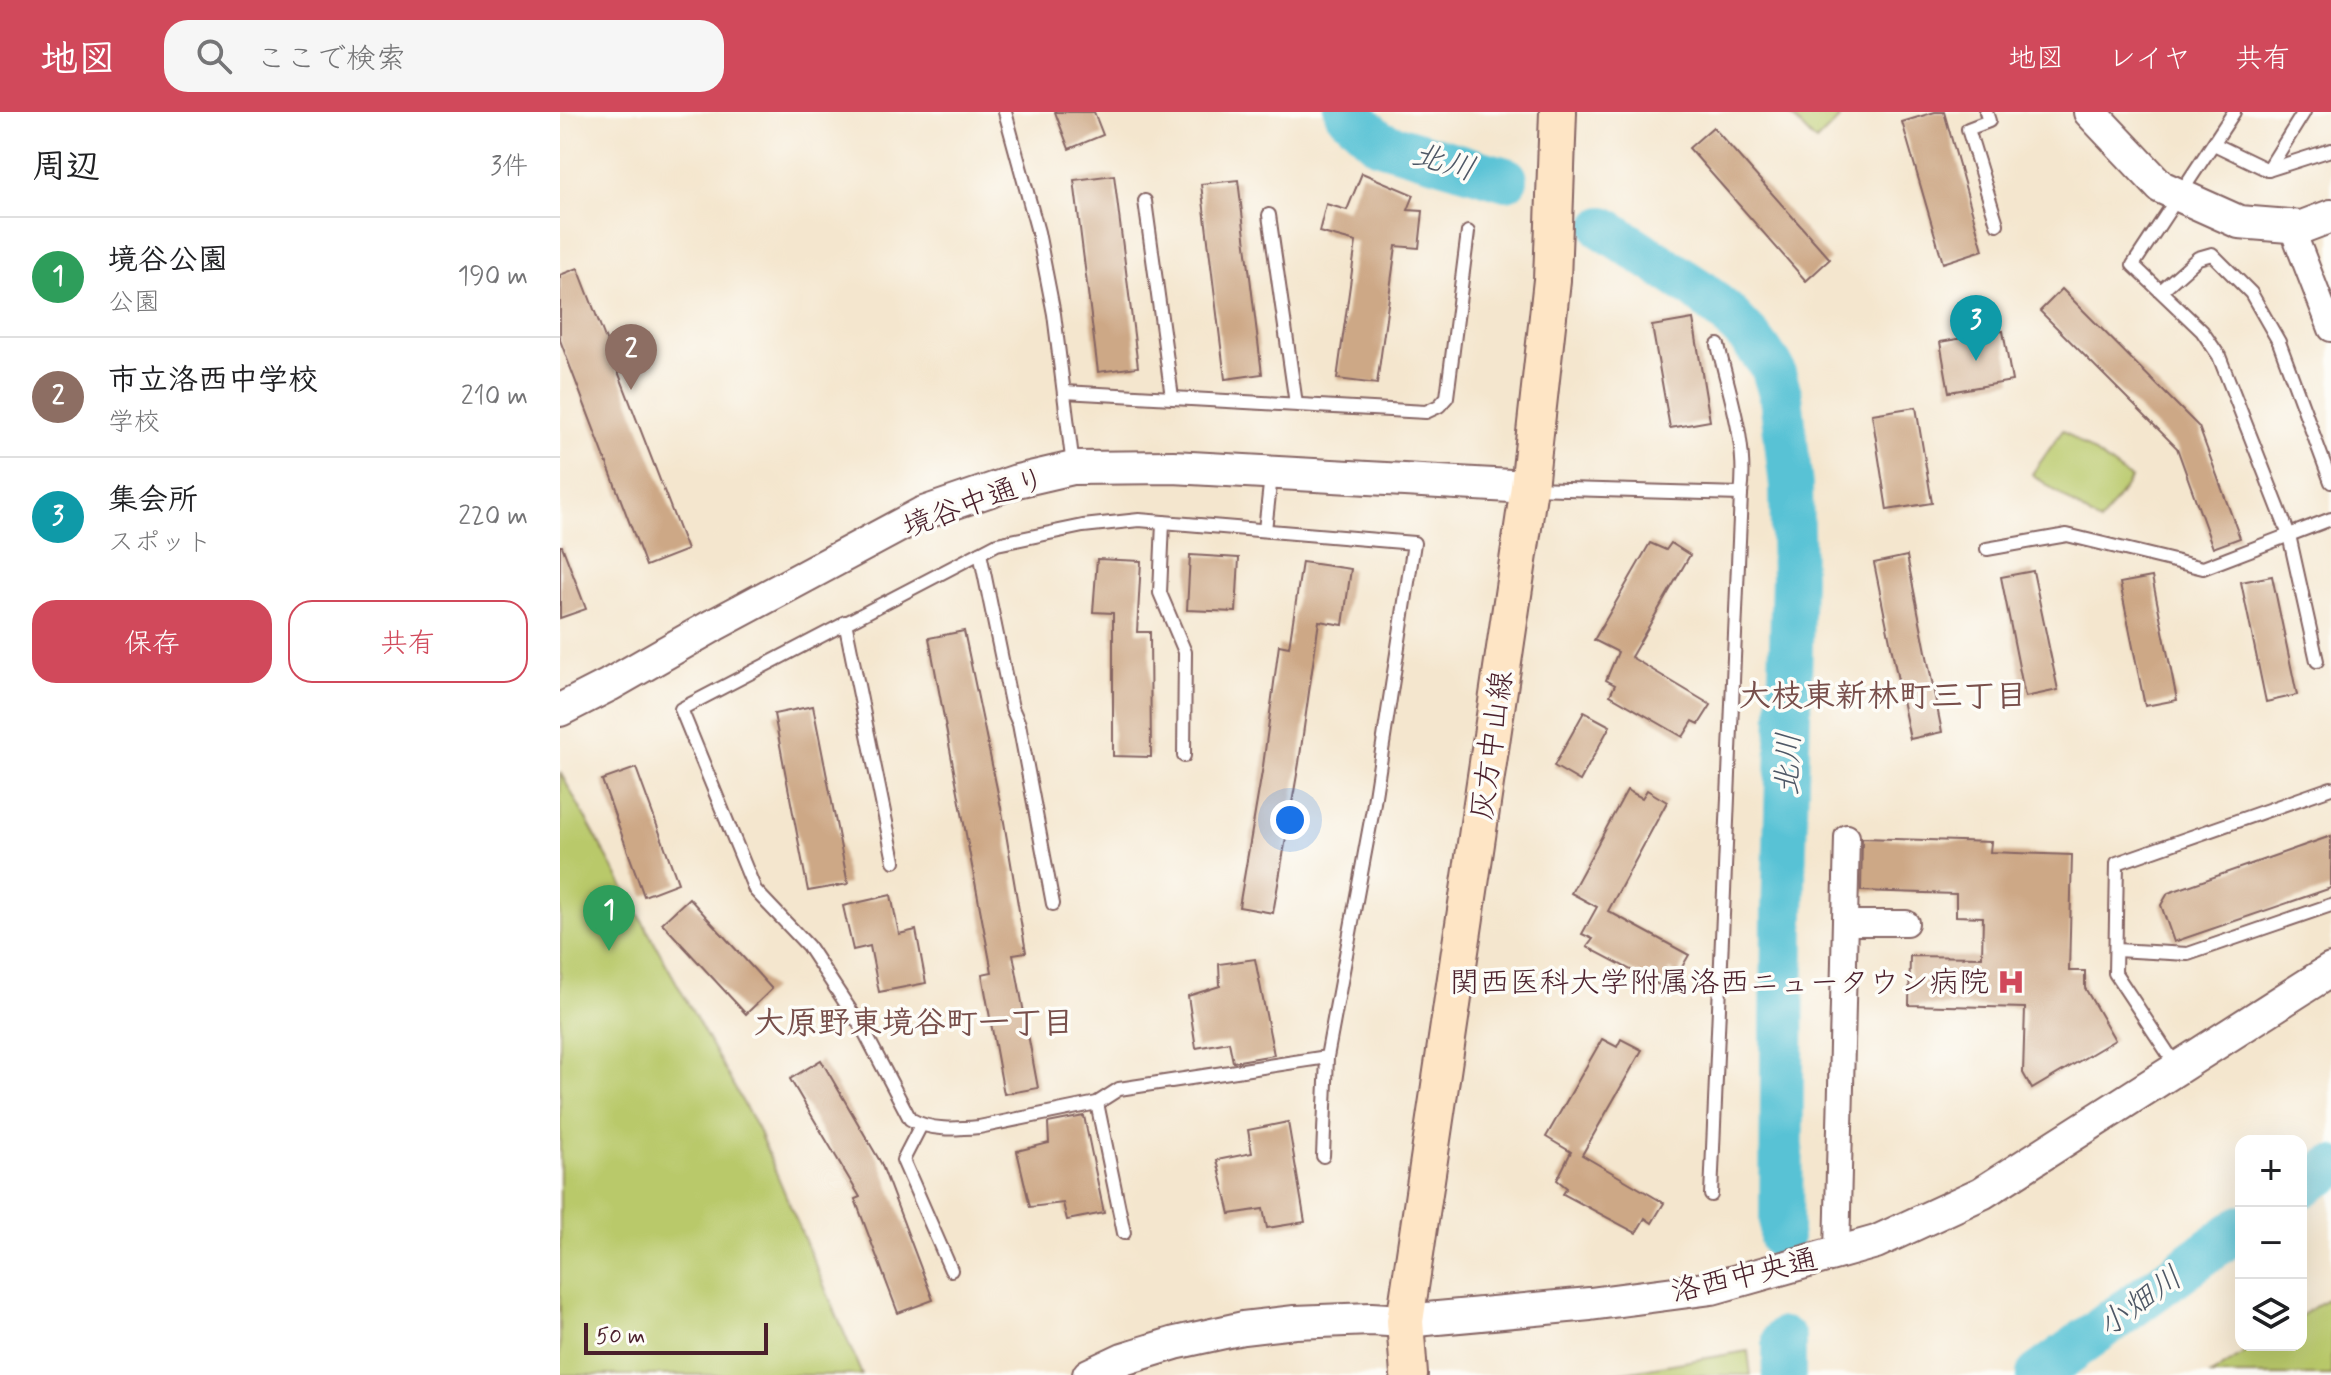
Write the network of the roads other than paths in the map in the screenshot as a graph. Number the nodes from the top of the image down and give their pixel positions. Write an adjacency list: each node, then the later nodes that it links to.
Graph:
1 (1005, 112): 20 (lane)
2 (1558, 112): 26 (main road, 灰方中山線)
3 (1986, 112): 14 (lane)
4 (2090, 112): 10 (street)
5 (2234, 112): 7 (lane)
6 (2304, 112): 9 (lane)
7 (2214, 144): 9 (lane); 10 (lane)
8 (2331, 150): 9 (lane)
9 (2268, 170)
10 (2180, 196): 15 (street); 17 (lane)
11 (1145, 201): 21 (lane)
12 (1269, 215): 22 (lane)
13 (2331, 216): 15 (street)
14 (1997, 224)
15 (2291, 226): 18 (street)
16 (1468, 232): 22 (lane)
17 (2162, 290): 25 (lane); 31 (lane)
18 (2331, 329)
19 (1718, 345): 27 (lane)
20 (1064, 392): 21 (lane); 23 (lane)
21 (1172, 397): 22 (lane)
22 (1296, 404)
23 (1073, 468): 24 (street, 境谷中通り); 36 (street, 境谷中通り)
24 (1272, 472): 26 (street, 境谷中通り); 30 (lane)
25 (2331, 482)
26 (1529, 487): 27 (lane); 56 (main road, 灰方中山線)
27 (1741, 494): 52 (lane)
28 (2331, 519): 31 (lane)
29 (1163, 522): 30 (lane); 33 (lane); 37 (lane)
30 (1265, 530): 47 (lane)
31 (2289, 535): 32 (lane); 35 (lane)
32 (1987, 549)
33 (980, 553): 34 (lane); 41 (lane)
34 (845, 622): 40 (lane); 50 (lane)
35 (2317, 661)
36 (560, 710)
37 (1184, 756)
38 (2331, 788): 45 (lane)
39 (1847, 837): 43 (street)
40 (894, 861)
41 (1053, 904)
42 (2331, 905): 45 (lane)
43 (1845, 923): 44 (street); 54 (street)
44 (1906, 923)
45 (2116, 950): 48 (lane)
46 (2331, 970): 48 (street, 洛西中央通)
47 (1327, 1057): 49 (lane); 51 (lane)
48 (2177, 1068): 54 (street, 洛西中央通)
49 (1097, 1103): 50 (lane); 53 (lane)
50 (921, 1125): 55 (lane)
51 (1323, 1156)
52 (1711, 1195)
53 (1124, 1233)
54 (1837, 1253): 56 (street, 洛西中央通)
55 (951, 1270)
56 (1405, 1321): 57 (street, 洛西中央通); 58 (main road, 灰方中山線)
57 (1089, 1375)
58 (1409, 1375)

